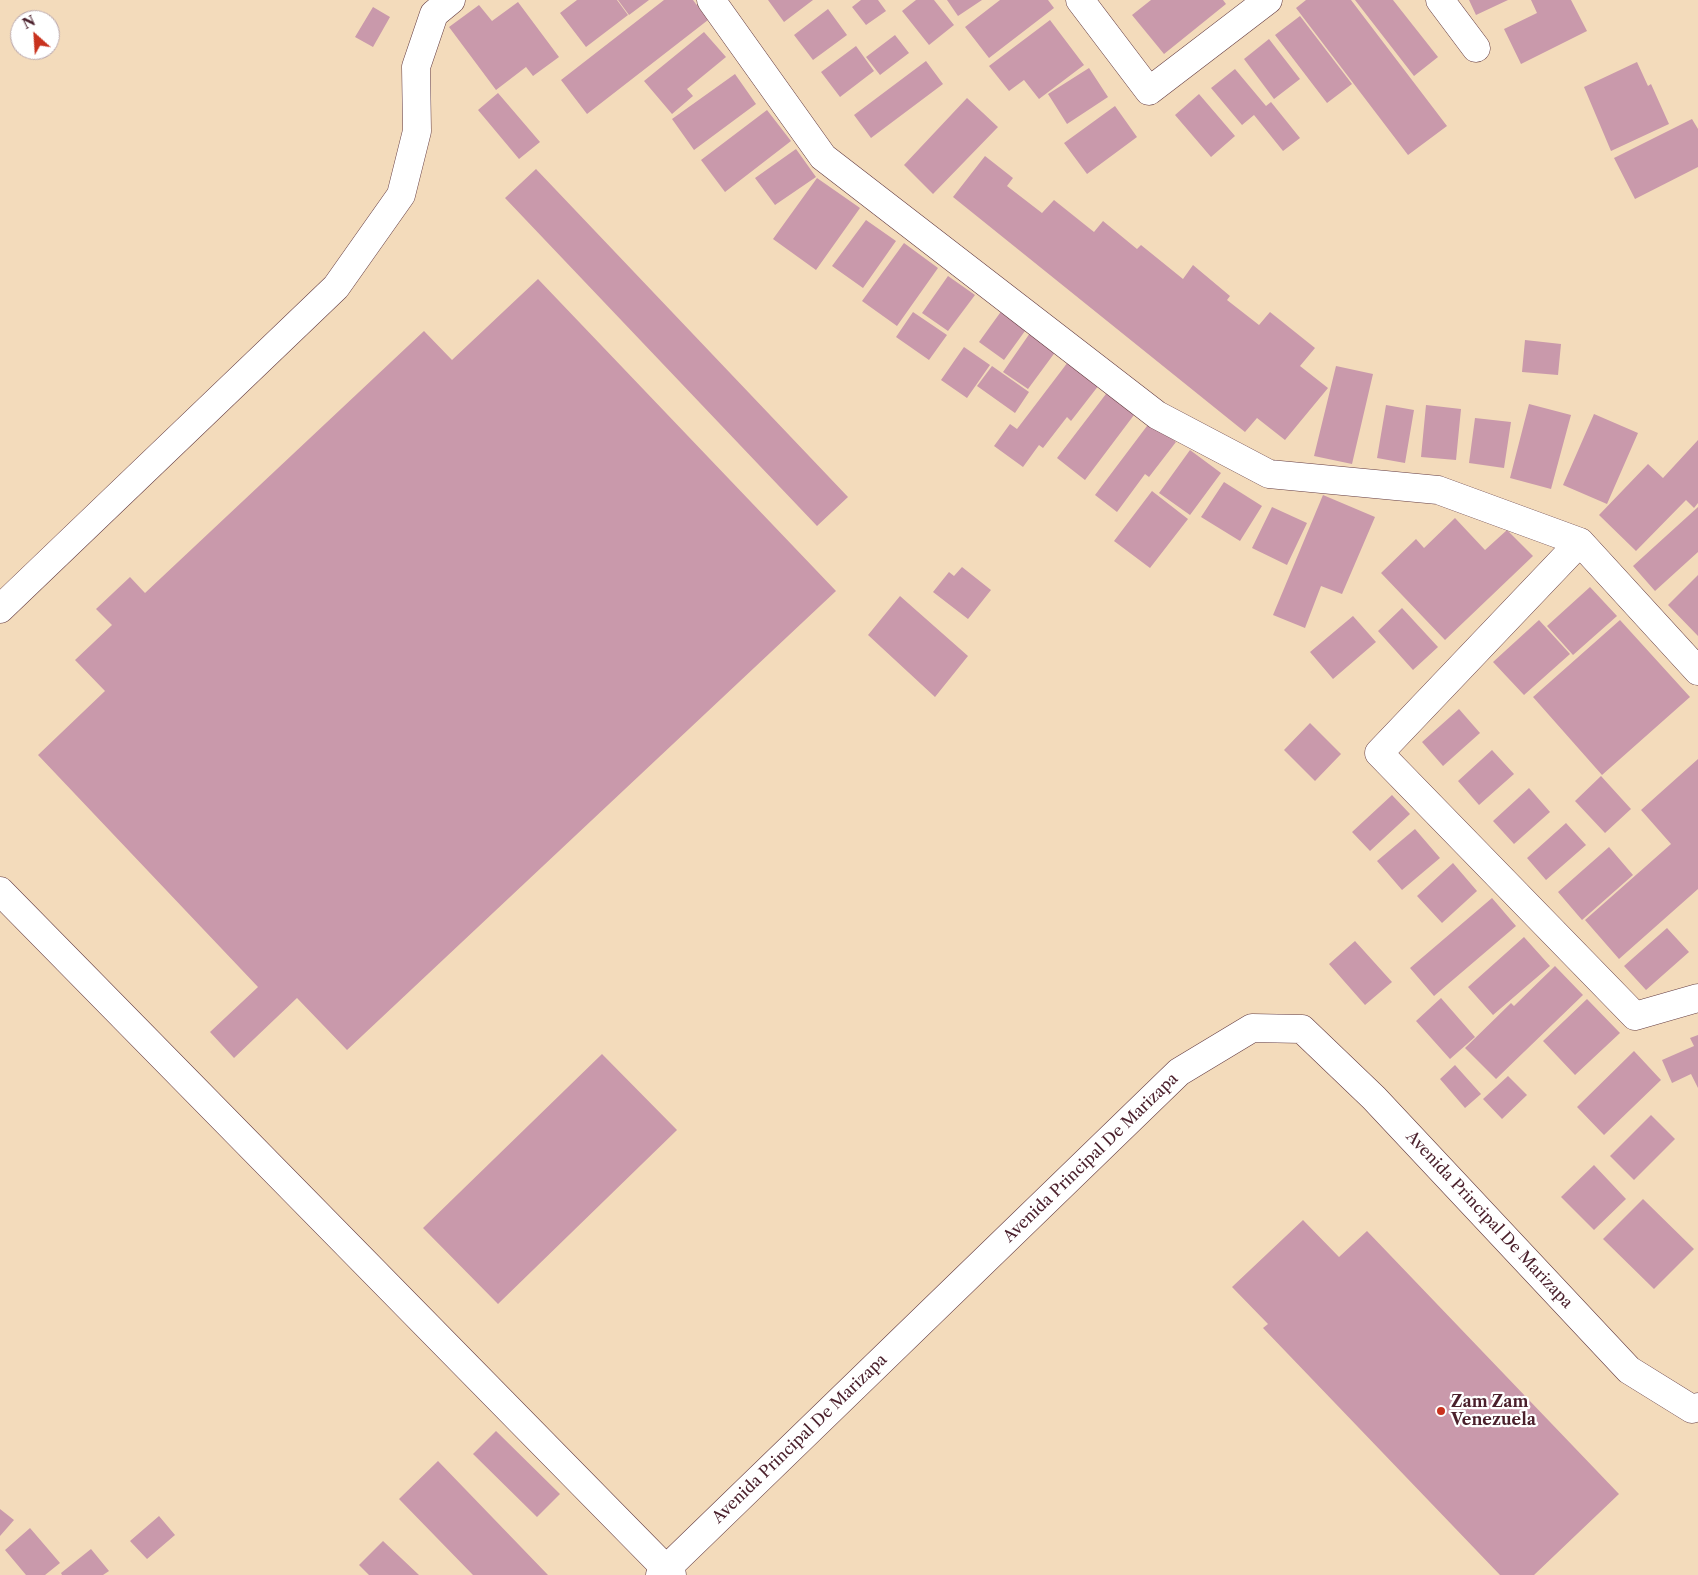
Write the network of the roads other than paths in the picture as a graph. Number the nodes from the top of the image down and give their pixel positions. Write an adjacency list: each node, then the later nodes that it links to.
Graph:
1 (451, 0): 8 (street)
2 (711, 0): 7 (street)
3 (1080, 0): 4 (street)
4 (1268, 0)
5 (1440, 0): 6 (street)
6 (1476, 48)
7 (1580, 542): 9 (street); 11 (street)
8 (0, 608)
9 (1698, 671)
10 (0, 891): 13 (street)
11 (1698, 998)
12 (1698, 1407): 13 (street, Avenida Principal De Marizapa)
13 (666, 1573)

